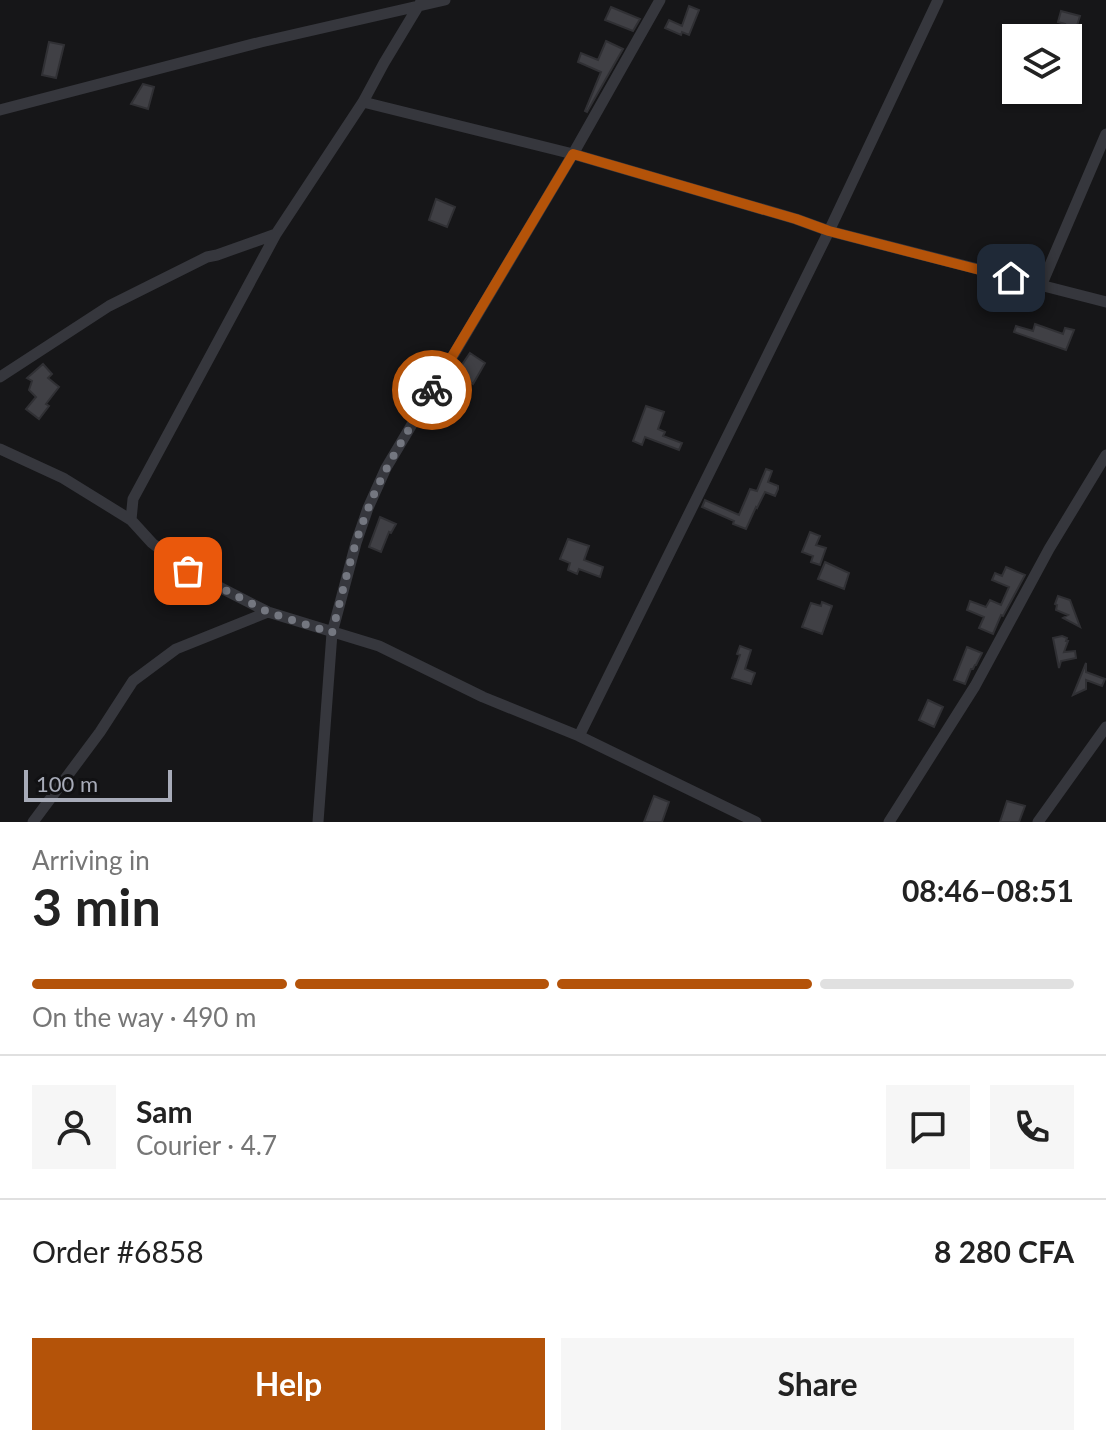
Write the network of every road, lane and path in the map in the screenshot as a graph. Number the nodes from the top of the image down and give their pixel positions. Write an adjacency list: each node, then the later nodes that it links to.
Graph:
1 (445, 0): 4 (street)
2 (660, 0): 8 (street)
3 (938, 0): 9 (street)
4 (420, 2): 5 (street); 6 (street)
5 (363, 102): 8 (street); 10 (street)
6 (0, 110)
7 (1106, 134): 11 (street)
8 (573, 154): 9 (street); 18 (street)
9 (829, 231): 11 (street); 20 (street)
10 (276, 234): 13 (street); 16 (street)
11 (1041, 286): 12 (street)
12 (1106, 302)
13 (0, 377)
14 (0, 449): 16 (street)
15 (1106, 455): 24 (street)
16 (131, 520): 17 (street)
17 (268, 612): 18 (street); 21 (street)
18 (332, 633): 20 (street); 22 (street)
19 (1106, 727): 25 (street)
20 (579, 736): 23 (street)
21 (33, 822)
22 (318, 822)
23 (755, 822)
24 (889, 822)
25 (1038, 822)

